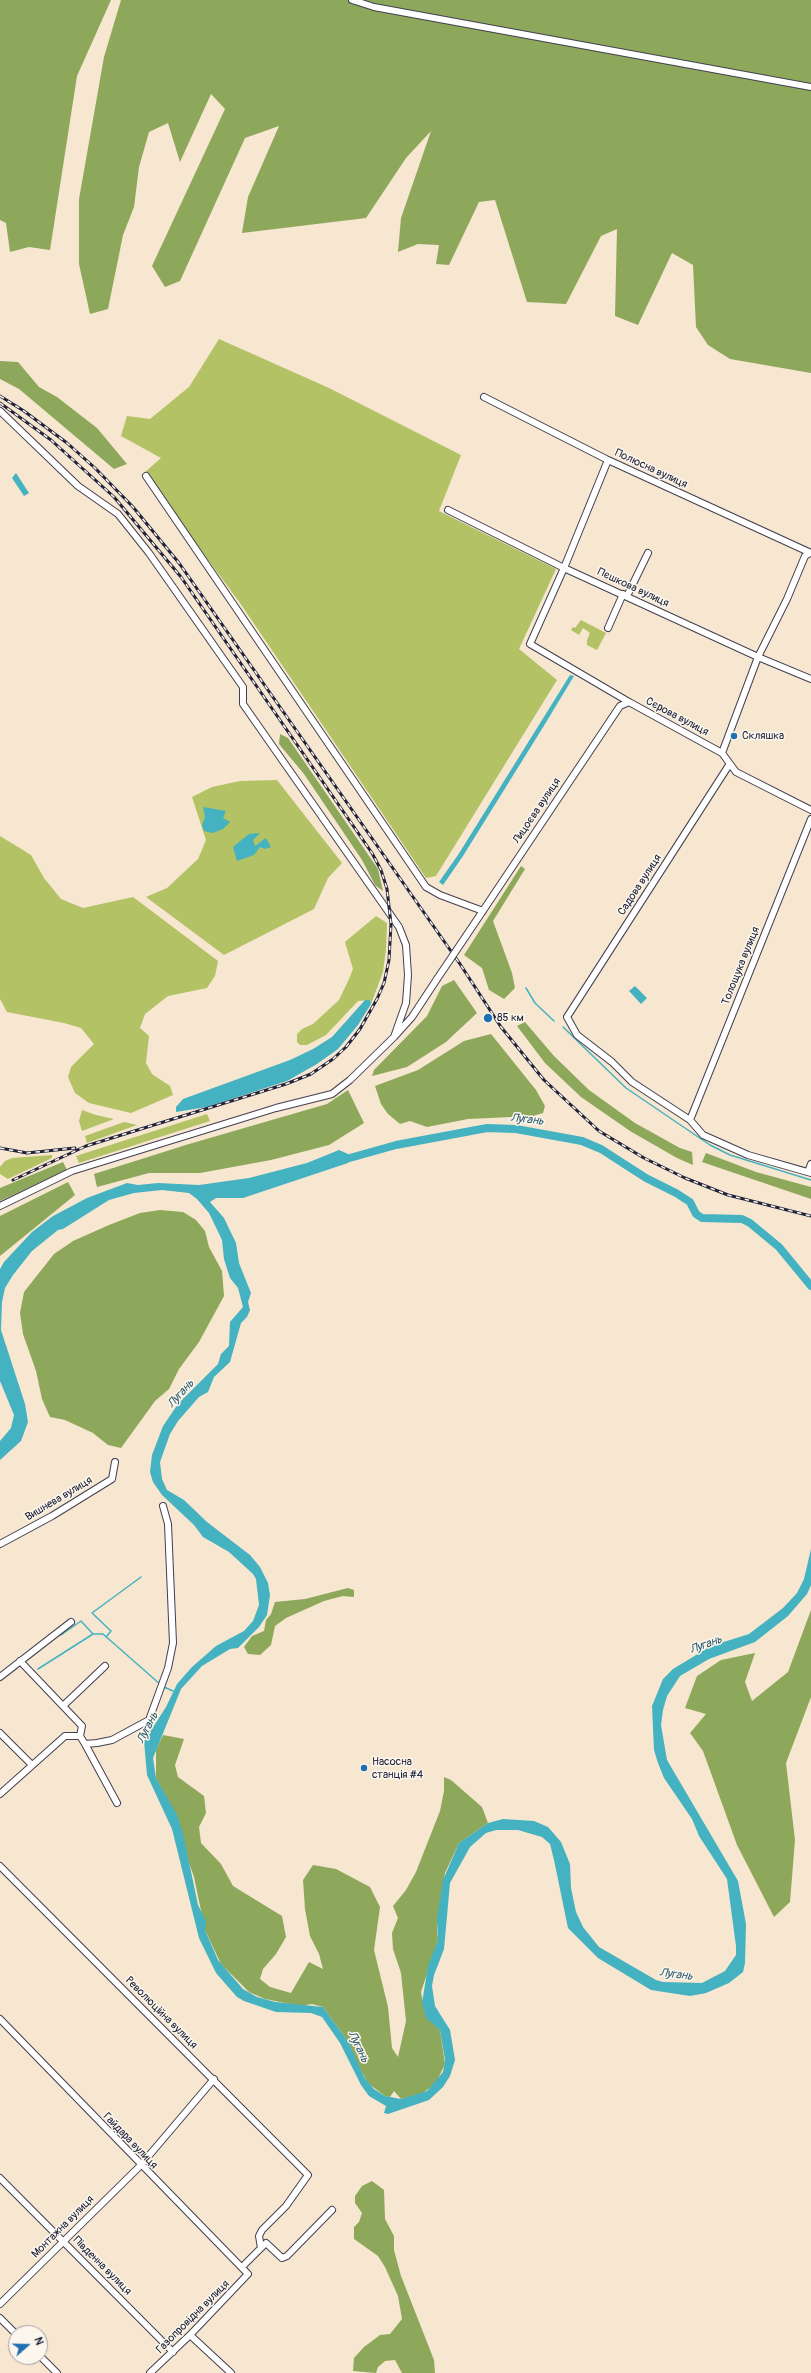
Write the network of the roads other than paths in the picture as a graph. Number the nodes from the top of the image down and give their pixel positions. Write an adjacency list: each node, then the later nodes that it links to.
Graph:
1 (352, 0): 2 (street)
2 (811, 87)
3 (484, 397): 5 (street, Полюсна вулиця)
4 (0, 411): 21 (street)
5 (608, 460): 9 (street, Полюсна вулиця); 10 (street)
6 (146, 476): 20 (street)
7 (448, 510): 10 (street, Пєшкова вулиця)
8 (648, 553): 11 (street)
9 (810, 553): 13 (street)
10 (564, 568): 11 (street, Пєшкова вулиця); 15 (street, Сєрова вулиця)
11 (625, 595): 12 (street); 13 (street, Пєшкова вулиця)
12 (608, 628)
13 (758, 657): 14 (street, Пєшкова вулиця); 16 (street)
14 (811, 679)
15 (629, 702): 16 (street, Сєрова вулиця); 20 (street, Лицоєва вулиця)
16 (722, 753): 17 (street)
17 (729, 765): 18 (street); 22 (street, Садова вулиця)
18 (811, 810)
19 (811, 819): 22 (street, Толощука вулиця)
20 (483, 911): 21 (street, Лицоєва вулиця, bridge)
21 (394, 1037): 25 (street, Лицоєва вулиця)
22 (690, 1120): 24 (street)
23 (811, 1164): 24 (street)
24 (809, 1172)
25 (0, 1206)
26 (115, 1462): 28 (street, Вишнева вулиця)
27 (163, 1506): 36 (street)
28 (0, 1544)
29 (72, 1622): 30 (street)
30 (20, 1661): 32 (street); 33 (street)
31 (105, 1666): 33 (street)
32 (0, 1677)
33 (64, 1704): 35 (street)
34 (0, 1732): 37 (street)
35 (80, 1736): 36 (street); 37 (street)
36 (85, 1744): 39 (street)
37 (32, 1766): 38 (street)
38 (0, 1794)
39 (117, 1803)
40 (0, 1866): 42 (street, Революційна вулиця)
41 (0, 2019): 43 (street, Гайдара вулиця)
42 (214, 2079): 43 (street, Монтажна вулиця); 47 (street, Революційна вулиця)
43 (140, 2166): 46 (street, Монтажна вулиця); 48 (street, Гайдара вулиця)
44 (0, 2178): 46 (street, Південна вулиця)
45 (332, 2210): 47 (street)
46 (63, 2242): 50 (street, Монтажна вулиця); 54 (street, Південна вулиця)
47 (261, 2248): 48 (street)
48 (242, 2267): 49 (street, Гайдара вулиця)
49 (248, 2274): 53 (street, Газопровідна вулиця)
50 (0, 2304)
51 (0, 2318): 52 (street)
52 (8, 2326)
53 (190, 2335): 54 (street, Газопровідна вулиця); 58 (street)
54 (173, 2352): 57 (street, Газопровідна вулиця)
55 (48, 2364): 56 (street)
56 (57, 2373)
57 (150, 2373)
58 (231, 2373)

